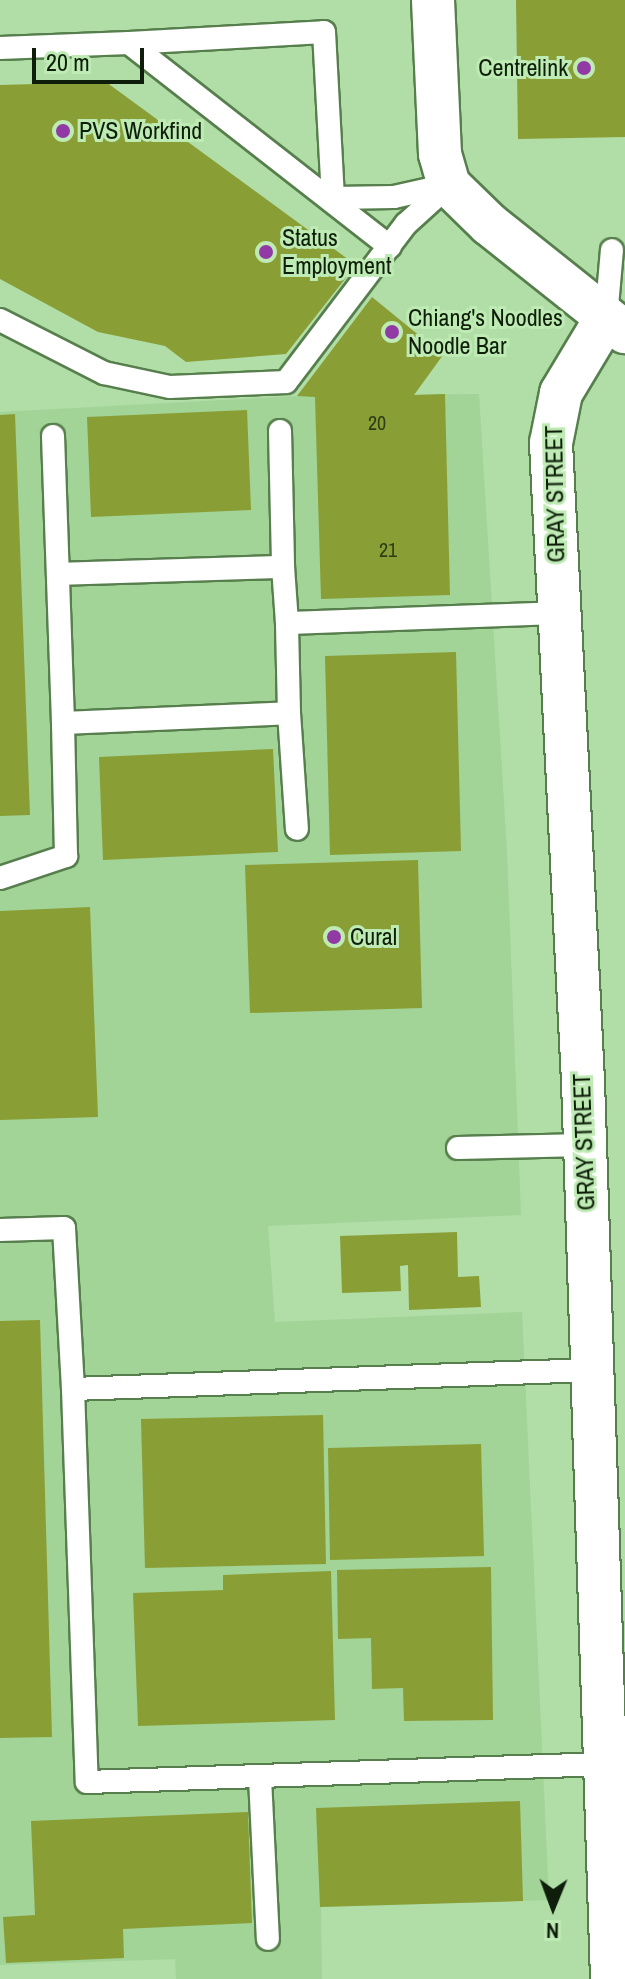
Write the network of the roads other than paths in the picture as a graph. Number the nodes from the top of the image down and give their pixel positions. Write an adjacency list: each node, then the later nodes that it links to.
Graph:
1 (433, 0): 4 (street)
2 (129, 43): 3 (lane); 5 (lane); 5 (lane)
3 (0, 48)
4 (449, 185): 5 (lane); 6 (lane); 9 (street)
5 (333, 198): 6 (lane)
6 (390, 247): 8 (lane)
7 (612, 250): 9 (lane)
8 (0, 320)
9 (616, 325): 14 (street, GRAY STREET)
10 (280, 431): 12 (lane)
11 (53, 436): 13 (lane)
12 (283, 567): 13 (lane); 15 (lane)
13 (59, 574): 17 (lane)
14 (559, 613): 15 (lane); 20 (street, GRAY STREET)
15 (287, 623): 16 (lane)
16 (289, 713): 17 (lane); 18 (lane)
17 (63, 723): 19 (lane)
18 (297, 829)
19 (0, 878)
20 (584, 1145): 21 (lane); 23 (street, GRAY STREET)
21 (458, 1148)
22 (0, 1230): 24 (lane)
23 (591, 1370): 24 (lane); 25 (street, GRAY STREET)
24 (73, 1389): 26 (lane)
25 (606, 1764): 26 (lane); 27 (street, GRAY STREET)
26 (260, 1778): 28 (lane)
27 (616, 1808): 29 (street, GRAY STREET)
28 (268, 1939)
29 (612, 1979)

